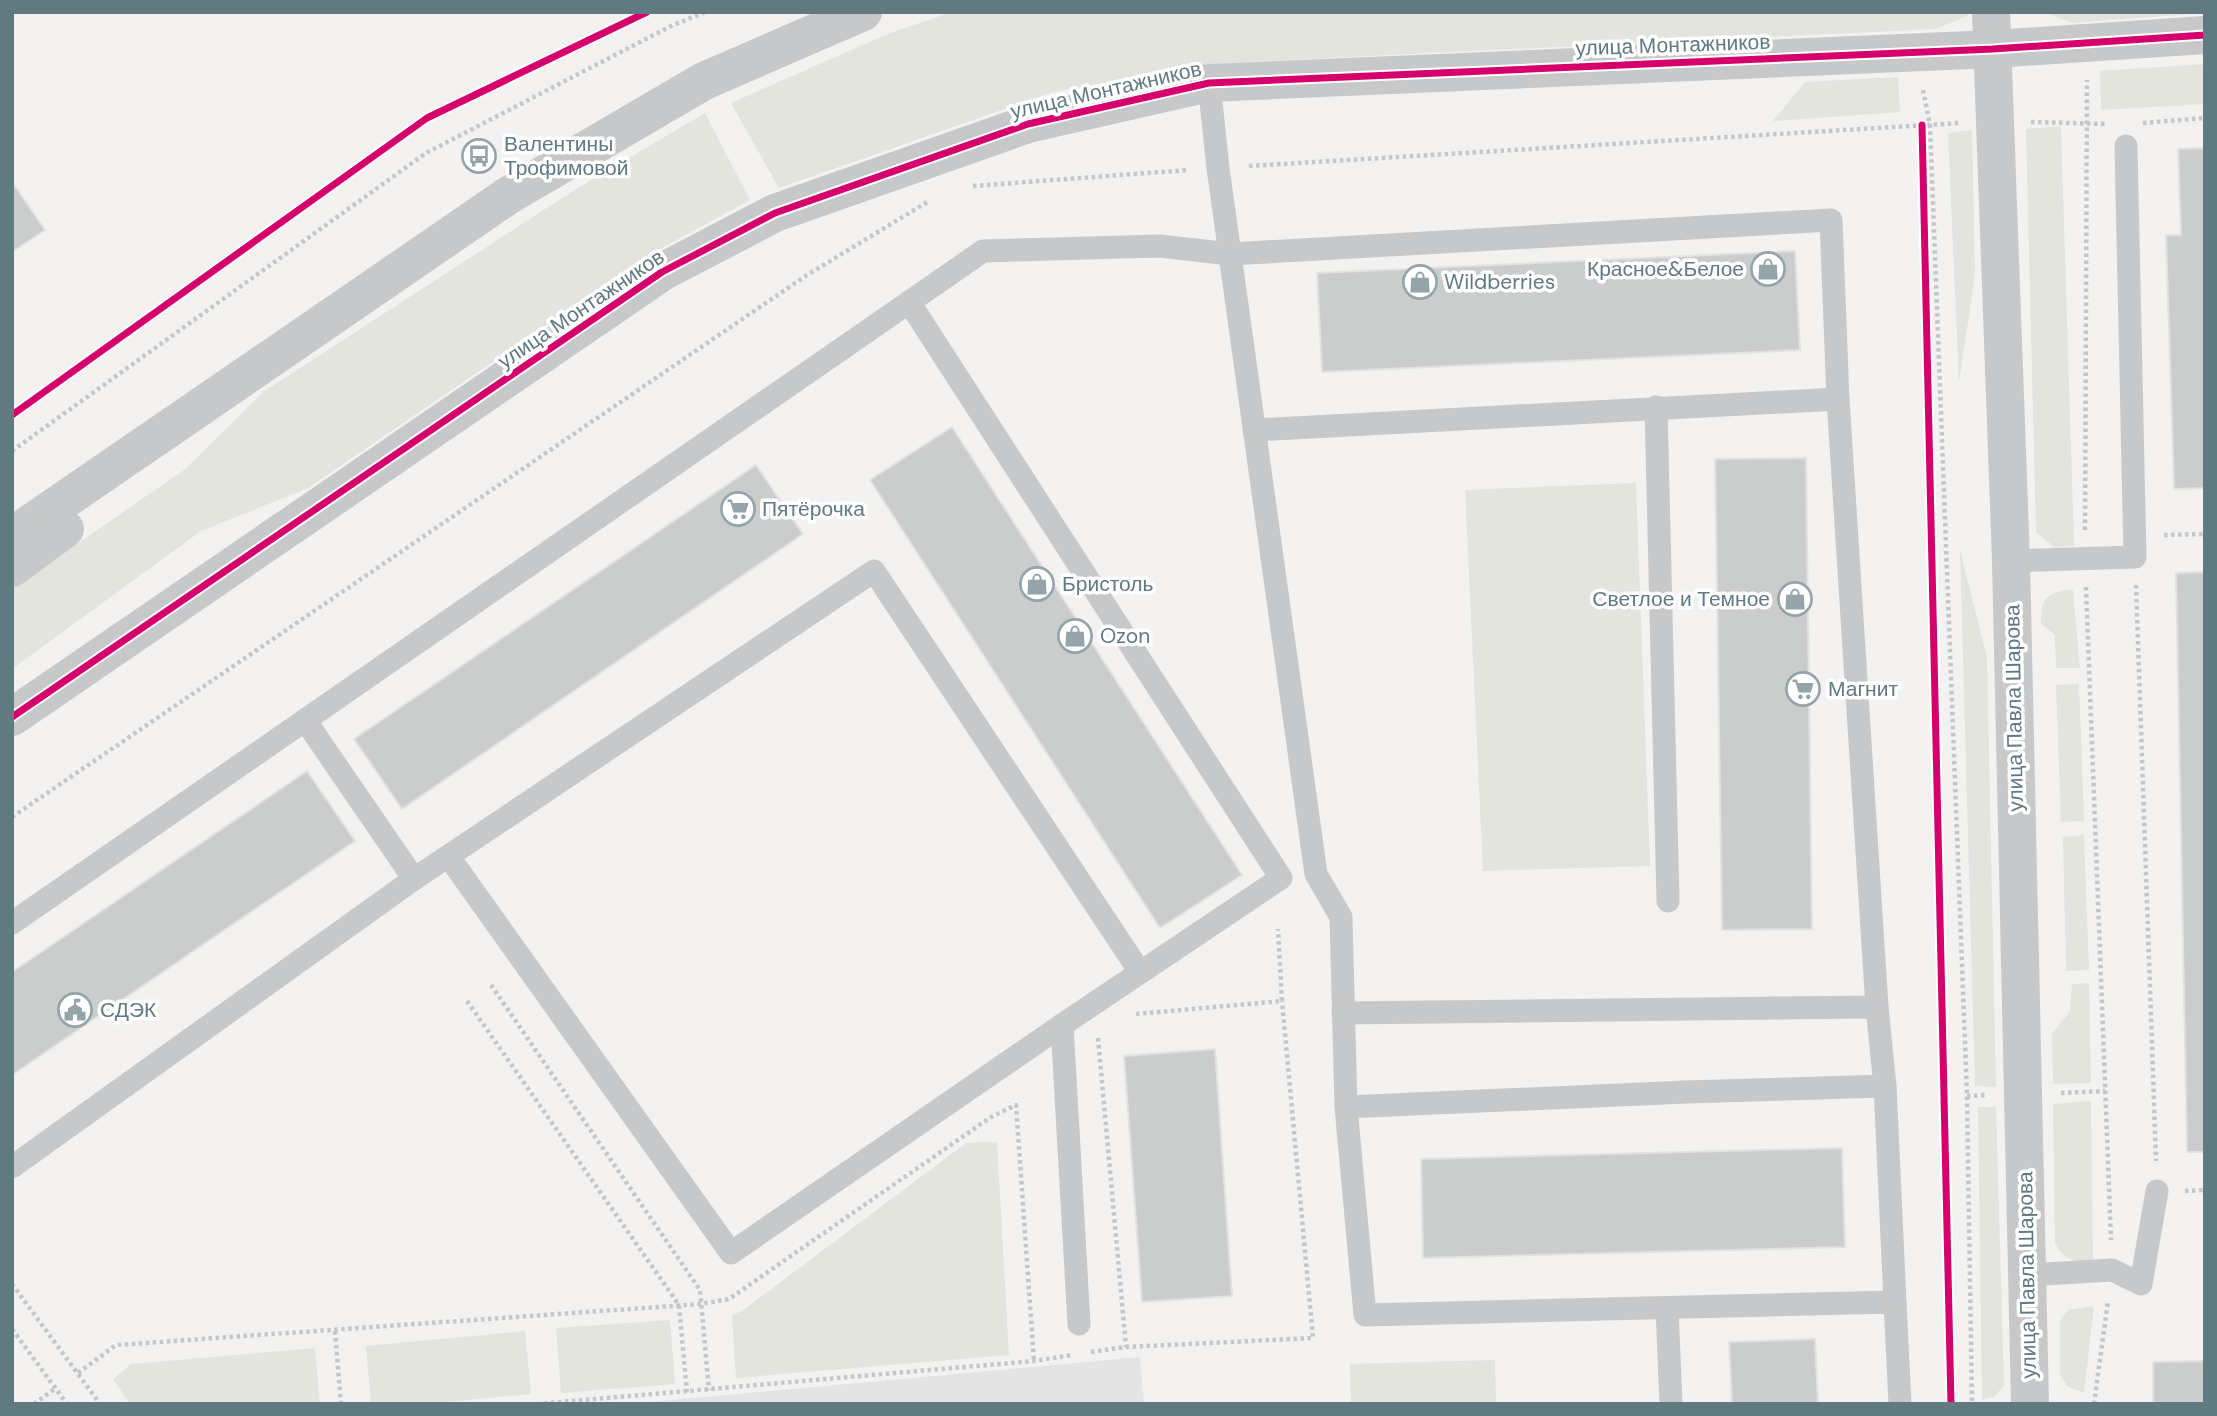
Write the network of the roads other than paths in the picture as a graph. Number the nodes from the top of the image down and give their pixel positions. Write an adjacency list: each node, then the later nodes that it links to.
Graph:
1 (863, 12): 12 (street)
2 (1991, 12): 4 (street, улица Павла Шарова)
3 (2205, 35): 4 (street, улица Монтажников)
4 (1993, 50): 5 (street, улица Монтажников); 15 (street, улица Павла Шарова)
5 (1209, 83): 7 (lane); 14 (street, улица Монтажников)
6 (2126, 146): 15 (lane)
7 (1230, 254): 8 (lane); 9 (lane); 11 (lane)
8 (909, 302): 19 (lane); 22 (lane)
9 (1838, 399): 10 (lane); 27 (lane)
10 (1656, 407): 11 (lane); 24 (lane)
11 (1254, 430): 21 (lane)
12 (166, 431): 13 (street); 16 (street)
13 (12, 536)
14 (250, 556): 17 (street); 18 (street, улица Монтажников)
15 (2011, 561): 34 (street, улица Павла Шарова)
16 (12, 568)
17 (12, 687)
18 (12, 718)
19 (305, 720): 23 (lane); 25 (lane)
20 (449, 857): 23 (lane); 26 (lane); 29 (lane)
21 (1316, 874): 22 (lane); 28 (lane)
22 (1281, 878): 26 (lane)
23 (414, 879): 32 (lane)
24 (1668, 901)
25 (12, 923)
26 (1140, 972): 29 (lane)
27 (1877, 1007): 28 (lane); 30 (lane)
28 (1343, 1013): 31 (lane)
29 (1062, 1025): 37 (lane)
30 (1885, 1086): 31 (lane); 35 (lane)
31 (1346, 1107): 36 (lane)
32 (12, 1167)
33 (2158, 1191): 34 (lane)
34 (2027, 1275): 40 (street, улица Павла Шарова)
35 (1895, 1302): 36 (lane); 39 (lane)
36 (1667, 1308): 38 (lane)
37 (1079, 1324)
38 (1671, 1404)
39 (1900, 1404)
40 (2031, 1404)

